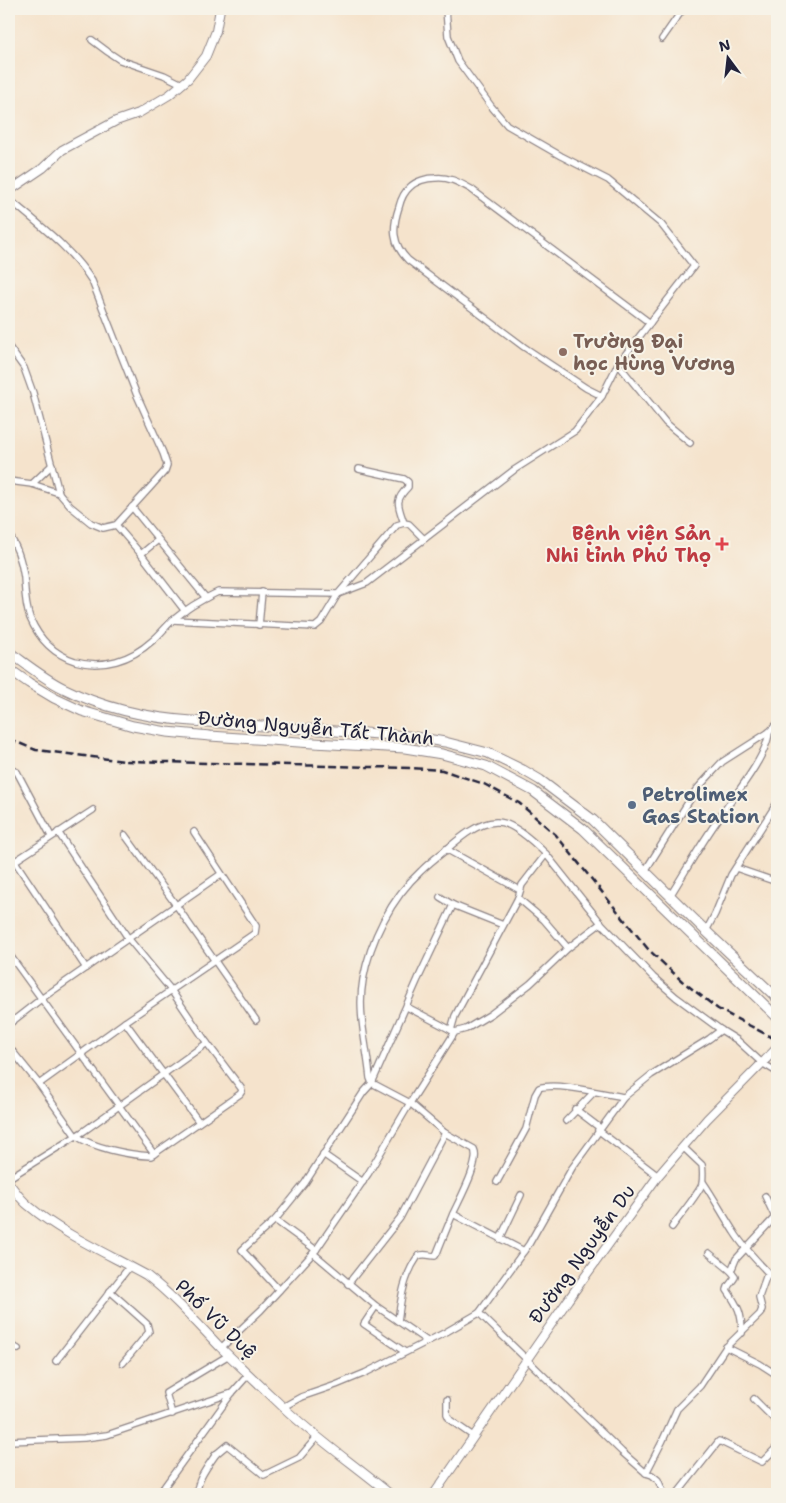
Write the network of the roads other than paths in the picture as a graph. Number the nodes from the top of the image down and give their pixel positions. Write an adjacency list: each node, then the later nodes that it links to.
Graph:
1 (220, 9): 6 (street)
2 (446, 9): 9 (street)
3 (683, 9): 4 (street)
4 (662, 39)
5 (92, 40): 6 (street)
6 (182, 84): 7 (street)
7 (9, 191)
8 (9, 199): 19 (street)
9 (650, 323): 11 (street); 12 (street)
10 (9, 347): 14 (street)
11 (618, 364): 12 (street); 13 (street)
12 (602, 396): 23 (street)
13 (690, 443)
14 (52, 465): 17 (street); 18 (street)
15 (358, 469): 20 (street)
16 (9, 481): 17 (street)
17 (32, 484): 18 (street)
18 (59, 492): 21 (street)
19 (132, 507): 21 (street); 24 (street)
20 (404, 523): 23 (street); 27 (street)
21 (116, 525): 25 (street)
22 (9, 535): 30 (street)
23 (424, 539): 27 (street)
24 (158, 540): 25 (street); 28 (street)
25 (141, 554): 29 (street)
26 (262, 592): 27 (street); 28 (street); 31 (street)
27 (338, 594): 31 (street)
28 (206, 598): 29 (street)
29 (185, 611): 30 (street)
30 (173, 620): 31 (street)
31 (259, 625)
32 (9, 652): 34 (main road, Đường Nguyễn Tất Thành)
33 (9, 669): 36 (main road, Đường Nguyễn Tất Thành)
34 (138, 714): 36 (main road); 51 (main road, Đường Nguyễn Tất Thành)
35 (777, 724): 37 (street)
36 (133, 726): 64 (main road, Đường Nguyễn Tất Thành)
37 (769, 732): 51 (street); 55 (street)
38 (9, 772): 45 (street)
39 (777, 803): 41 (street)
40 (93, 810): 42 (street)
41 (774, 812): 50 (street)
42 (58, 832): 45 (street); 63 (street)
43 (194, 832): 52 (street)
44 (125, 834): 58 (street)
45 (51, 836): 48 (street)
46 (446, 849): 47 (street); 54 (street); 86 (street)
47 (546, 854): 54 (street); 60 (street)
48 (14, 860): 49 (street); 68 (street)
49 (9, 864)
50 (736, 868): 53 (street); 62 (street)
51 (645, 871): 55 (main road, Đường Nguyễn Tất Thành)
52 (221, 874): 58 (street); 67 (street)
53 (777, 882)
54 (520, 890): 57 (street)
55 (670, 896): 62 (main road, Đường Nguyễn Tất Thành)
56 (440, 897): 59 (street)
57 (518, 898): 61 (street); 65 (street)
58 (176, 905): 63 (street); 67 (street)
59 (454, 905): 61 (street); 72 (street)
60 (601, 923): 65 (street); 77 (street)
61 (503, 925): 78 (street)
62 (706, 931): 64 (main road); 70 (main road, Đường Nguyễn Tất Thành)
63 (128, 938): 68 (street); 69 (street)
64 (697, 940): 73 (main road, Đường Nguyễn Tất Thành)
65 (568, 948): 78 (street)
66 (9, 954): 71 (street)
67 (214, 960): 69 (street); 74 (street)
68 (86, 968): 71 (street)
69 (171, 990): 75 (street); 79 (street)
70 (777, 998)
71 (41, 1000): 76 (street); 82 (street)
72 (407, 1007): 78 (street); 86 (street)
73 (777, 1017)
74 (256, 1020)
75 (124, 1022): 82 (street); 85 (street)
76 (9, 1024)
77 (721, 1030): 83 (street); 89 (street)
78 (453, 1031): 90 (street)
79 (207, 1043): 85 (street); 94 (street)
80 (9, 1046): 87 (street)
81 (777, 1048): 83 (street, Đường Nguyễn Du)
82 (81, 1054): 87 (street); 91 (street)
83 (762, 1063): 84 (street); 98 (street, Đường Nguyễn Du)
84 (777, 1072)
85 (162, 1074): 91 (street); 94 (street)
86 (372, 1083): 90 (street); 100 (street)
87 (39, 1084): 97 (street)
88 (594, 1092): 89 (street); 92 (street); 104 (street)
89 (624, 1097): 95 (street)
90 (410, 1103): 96 (street); 103 (street)
91 (119, 1105): 97 (street); 99 (street)
92 (576, 1109): 93 (street); 95 (street)
93 (566, 1121)
94 (199, 1122): 99 (street)
95 (599, 1129): 101 (street); 114 (street)
96 (445, 1132): 109 (street); 121 (street)
97 (76, 1135): 99 (street); 102 (street)
98 (684, 1147): 101 (street, Đường Nguyễn Du); 105 (street)
99 (154, 1154)
100 (323, 1154): 103 (street); 110 (street)
101 (658, 1176): 135 (street, Đường Nguyễn Du)
102 (9, 1178)
103 (363, 1182): 115 (street)
104 (497, 1182)
105 (703, 1182): 111 (street); 113 (street)
106 (9, 1183): 117 (street, Phố Vũ Duệ)
107 (521, 1195): 112 (street)
108 (765, 1196): 113 (street)
109 (453, 1214): 112 (street); 126 (street)
110 (275, 1220): 115 (street); 122 (street)
111 (672, 1227)
112 (500, 1239): 114 (street)
113 (746, 1248): 118 (street); 120 (street)
114 (524, 1251): 125 (street)
115 (315, 1252): 121 (street); 122 (street)
116 (709, 1253): 118 (street)
117 (130, 1266): 123 (street); 131 (street, Phố Vũ Duệ)
118 (731, 1271): 127 (street)
119 (766, 1277): 127 (street)
120 (777, 1282)
121 (348, 1284): 124 (street)
122 (279, 1290): 131 (street)
123 (110, 1291): 136 (street); 137 (street)
124 (376, 1306): 126 (street); 133 (street)
125 (479, 1312): 128 (street); 135 (street)
126 (398, 1321): 128 (street)
127 (742, 1332): 130 (street)
128 (427, 1341): 133 (street)
129 (9, 1344): 132 (street)
130 (726, 1347): 139 (street); 150 (street)
131 (221, 1348): 134 (street, Phố Vũ Duệ)
132 (18, 1349)
133 (405, 1352): 143 (street)
134 (229, 1355): 138 (street, Phố Vũ Duệ); 144 (street)
135 (526, 1360): 146 (street, Đường Nguyễn Du); 150 (street)
136 (56, 1361)
137 (123, 1363)
138 (249, 1374): 140 (street); 143 (street, Phố Vũ Duệ)
139 (777, 1374)
140 (232, 1393): 144 (street); 151 (street)
141 (754, 1399): 145 (street)
142 (448, 1400): 146 (street)
143 (283, 1407): 147 (street, Phố Vũ Duệ)
144 (172, 1414): 148 (street)
145 (777, 1422)
146 (473, 1436): 154 (street, Đường Nguyễn Du)
147 (317, 1437): 152 (street); 153 (street, Phố Vũ Duệ)
148 (9, 1441)
149 (777, 1446): 156 (street)
150 (646, 1472): 155 (street)
151 (159, 1494)
152 (197, 1494)
153 (390, 1494)
154 (434, 1494)
155 (664, 1494)
156 (676, 1494)

